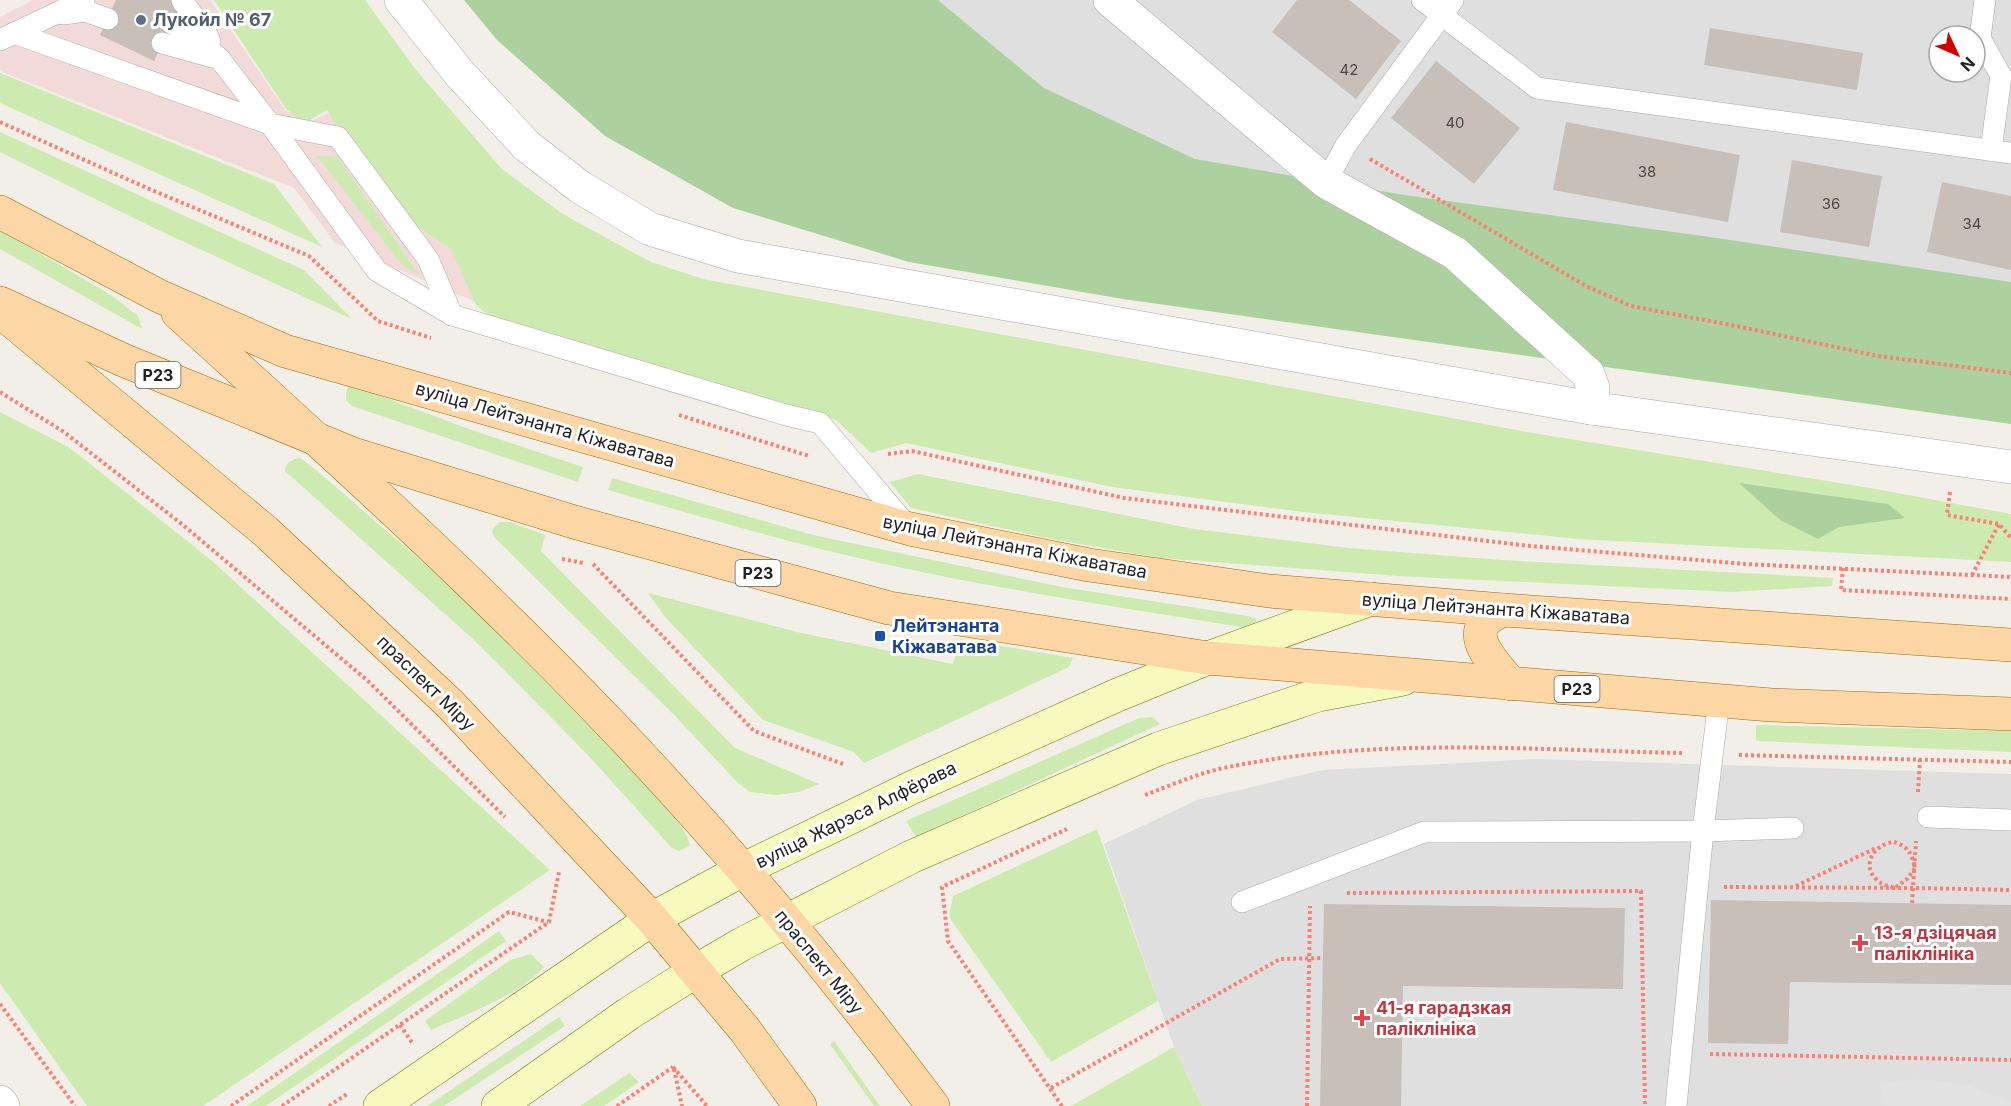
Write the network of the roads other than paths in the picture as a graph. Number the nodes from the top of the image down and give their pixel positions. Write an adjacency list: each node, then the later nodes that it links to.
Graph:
1 (75, 0): 8 (lane)
2 (84, 0): 8 (lane)
3 (401, 0): 23 (street)
4 (1110, 0): 17 (street)
5 (1422, 0): 9 (lane)
6 (1985, 0): 16 (lane)
7 (182, 1): 14 (lane)
8 (52, 7): 10 (lane); 12 (lane)
9 (1447, 8): 16 (lane); 17 (lane)
10 (108, 19)
11 (171, 23): 14 (lane)
12 (7, 37): 15 (lane)
13 (162, 43): 14 (lane)
14 (219, 58): 15 (lane)
15 (270, 124): 22 (lane); 22 (lane)
16 (2001, 151)
17 (1326, 182): 23 (street)
18 (0, 212): 19 (main road, вуліца Лейтэнанта Кіжаватава)
19 (159, 296): 24 (main road, праспект Міру); 26 (main road, вуліца Лейтэнанта Кіжаватава)
20 (0, 303): 24 (main road, Р23)
21 (0, 312): 41 (main road, праспект Міру)
22 (452, 315): 26 (lane)
23 (1591, 408): 25 (street)
24 (319, 441): 30 (main road, Р23); 39 (main road, праспект Міру)
25 (2011, 467)
26 (910, 529): 27 (main road, вуліца Лейтэнанта Кіжаватава)
27 (1371, 599): 28 (main road, вуліца Лейтэнанта Кіжаватава); 30 (main road, вуліца Жарэса Алфёрава)
28 (1503, 610): 29 (main road, вуліца Лейтэнанта Кіжаватава); 32 (main road)
29 (2011, 645)
30 (1208, 658): 31 (main road, Р23); 39 (main road, вуліца Жарэса Алфёрава)
31 (1417, 677): 32 (main road, Р23); 42 (main road)
32 (1511, 684): 33 (main road, Р23)
33 (1719, 700): 34 (main road, Р23); 38 (lane)
34 (2011, 714)
35 (1928, 817): 36 (lane)
36 (2011, 820)
37 (1793, 828): 38 (lane)
38 (1702, 831): 40 (lane); 50 (lane)
39 (742, 870): 41 (main road, вуліца Жарэса Алфёрава); 42 (main road, праспект Міру)
40 (1242, 902)
41 (652, 918): 43 (main road, праспект Міру); 46 (main road, вуліца Жарэса Алфёрава)
42 (786, 922): 43 (main road); 49 (main road, праспект Міру)
43 (696, 971): 47 (main road); 48 (main road, праспект Міру)
44 (0, 1102): 45 (street)
45 (3, 1106)
46 (380, 1106)
47 (498, 1106)
48 (800, 1106)
49 (933, 1106)
50 (1676, 1106)

